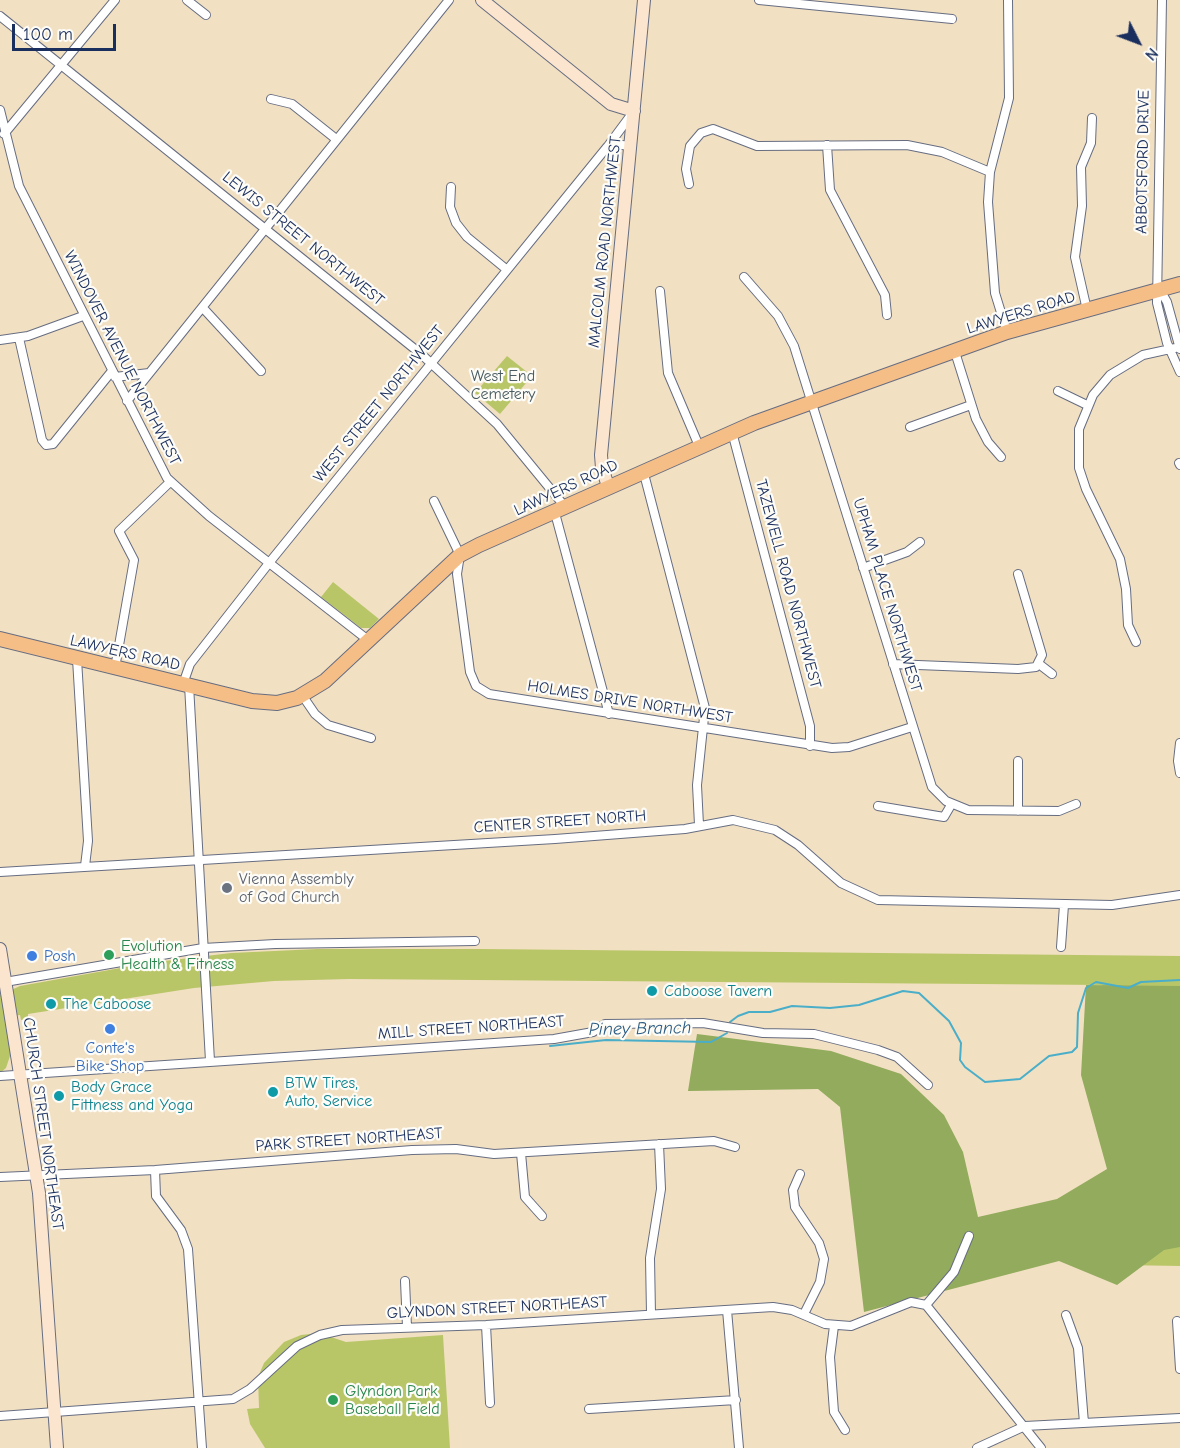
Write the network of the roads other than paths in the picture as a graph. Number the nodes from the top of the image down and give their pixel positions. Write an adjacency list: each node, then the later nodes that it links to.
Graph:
1 (115, 0): 13 (street)
2 (187, 0): 10 (street)
3 (449, 0): 19 (street)
4 (482, 0): 16 (street)
5 (644, 0): 16 (street, MALCOLM ROAD NORTHWEST)
6 (759, 0): 9 (street)
7 (1008, 0): 23 (street)
8 (1162, 0): 30 (street, ABBOTSFORD DRIVE)
9 (787, 1): 12 (street)
10 (206, 15)
11 (0, 16): 13 (street, LEWIS STREET NORTHWEST)
12 (952, 19)
13 (61, 65): 18 (street); 26 (street, LEWIS STREET NORTHWEST)
14 (271, 99): 19 (street)
15 (0, 110): 18 (street, WINDOVER AVENUE NORTHWEST)
16 (634, 111): 21 (street, MALCOLM ROAD NORTHWEST); 22 (street, WEST STREET NORTHWEST)
17 (1092, 118): 33 (street)
18 (4, 134): 35 (street, WINDOVER AVENUE NORTHWEST)
19 (336, 139): 26 (street)
20 (827, 145): 23 (street); 24 (street); 34 (street)
21 (631, 146): 22 (street); 58 (street, MALCOLM ROAD NORTHWEST)
22 (607, 147): 27 (street, WEST STREET NORTHWEST)
23 (990, 172): 36 (street)
24 (689, 184)
25 (451, 187): 27 (street)
26 (265, 230): 32 (street); 42 (street, LEWIS STREET NORTHWEST)
27 (506, 269): 42 (street, WEST STREET NORTHWEST)
28 (744, 278): 49 (street, UPHAM PLACE NORTHWEST)
29 (1180, 284): 30 (main road, LAWYERS ROAD)
30 (1159, 288): 33 (main road, LAWYERS ROAD); 39 (street, ABBOTSFORD DRIVE); 40 (street, ABBOTSFORD DRIVE)
31 (660, 291): 54 (street)
32 (203, 308): 43 (street); 45 (street)
33 (1087, 310): 36 (main road, LAWYERS ROAD)
34 (887, 315)
35 (83, 316): 37 (street); 46 (street, WINDOVER AVENUE NORTHWEST)
36 (1007, 332): 41 (main road, LAWYERS ROAD)
37 (19, 338): 38 (street); 46 (street)
38 (0, 340)
39 (1180, 348): 40 (street)
40 (1169, 350): 44 (street, ABBOTSFORD DRIVE); 51 (street)
41 (955, 352): 49 (main road, LAWYERS ROAD); 50 (street)
42 (432, 363): 60 (street, LEWIS STREET NORTHWEST); 63 (street, WEST STREET NORTHWEST)
43 (261, 370)
44 (1180, 372)
45 (149, 373): 46 (street); 48 (street)
46 (113, 374): 48 (street, WINDOVER AVENUE NORTHWEST)
47 (1058, 391): 51 (street)
48 (127, 401): 57 (street, WINDOVER AVENUE NORTHWEST)
49 (813, 403): 53 (main road, LAWYERS ROAD); 64 (street, UPHAM PLACE NORTHWEST)
50 (971, 405): 52 (street); 55 (street)
51 (1087, 405): 68 (street)
52 (910, 427)
53 (732, 432): 54 (main road, LAWYERS ROAD); 81 (street, TAZEWELL ROAD NORTHWEST)
54 (699, 446): 56 (main road, LAWYERS ROAD)
55 (1001, 457)
56 (643, 470): 58 (main road, LAWYERS ROAD); 78 (street)
57 (170, 482): 63 (street, WINDOVER AVENUE NORTHWEST); 72 (street)
58 (608, 486): 60 (main road, LAWYERS ROAD)
59 (434, 501): 62 (street)
60 (560, 510): 62 (main road, LAWYERS ROAD); 76 (street)
61 (920, 542): 64 (street)
62 (460, 555): 67 (main road, LAWYERS ROAD); 76 (street, HOLMES DRIVE NORTHWEST)
63 (270, 562): 67 (street, WINDOVER AVENUE NORTHWEST); 74 (street, WEST STREET NORTHWEST)
64 (863, 567): 70 (street, UPHAM PLACE NORTHWEST)
65 (1018, 574): 71 (street)
66 (0, 639): 69 (main road, LAWYERS ROAD)
67 (368, 640): 75 (main road, LAWYERS ROAD)
68 (1136, 642)
69 (77, 659): 72 (main road, LAWYERS ROAD); 90 (street)
70 (892, 664): 71 (street); 77 (street, UPHAM PLACE NORTHWEST)
71 (1039, 664): 73 (street)
72 (115, 668): 74 (main road, LAWYERS ROAD)
73 (1052, 674)
74 (186, 684): 75 (main road, LAWYERS ROAD); 89 (street)
75 (302, 695): 79 (street)
76 (609, 714): 78 (street, HOLMES DRIVE NORTHWEST)
77 (912, 728): 81 (street, HOLMES DRIVE NORTHWEST); 85 (street, UPHAM PLACE NORTHWEST)
78 (705, 729): 81 (street, HOLMES DRIVE NORTHWEST); 88 (street)
79 (371, 738)
80 (1180, 743): 83 (street)
81 (810, 746)
82 (1018, 762): 87 (street)
83 (1180, 773)
84 (1076, 804): 87 (street)
85 (951, 805): 86 (street); 87 (street)
86 (878, 806)
87 (1018, 811)
88 (699, 825): 89 (street, CENTER STREET NORTH); 93 (street, CENTER STREET NORTH)
89 (197, 860): 90 (street, CENTER STREET NORTH); 96 (street)
90 (85, 866): 91 (street, CENTER STREET NORTH)
91 (0, 872)
92 (1180, 895): 93 (street, CENTER STREET NORTH)
93 (1064, 905): 95 (street)
94 (475, 941): 96 (street)
95 (1061, 947)
96 (203, 948): 98 (street); 99 (street)
97 (0, 949): 98 (street, CHURCH STREET NORTHEAST)
98 (5, 982): 100 (street, CHURCH STREET NORTHEAST)
99 (210, 1061): 100 (street, MILL STREET NORTHEAST); 102 (street, MILL STREET NORTHEAST)
100 (20, 1074): 101 (street, MILL STREET NORTHEAST); 108 (street, CHURCH STREET NORTHEAST)
101 (0, 1076)
102 (928, 1085)
103 (659, 1144): 104 (street, PARK STREET NORTHEAST); 105 (street, PARK STREET NORTHEAST); 115 (street)
104 (735, 1147)
105 (520, 1153): 106 (street, PARK STREET NORTHEAST); 110 (street)
106 (155, 1170): 108 (street, PARK STREET NORTHEAST); 124 (street)
107 (800, 1174): 116 (street)
108 (36, 1175): 109 (street, PARK STREET NORTHEAST); 127 (street, CHURCH STREET NORTHEAST)
109 (0, 1177)
110 (543, 1216)
111 (969, 1236): 113 (street)
112 (405, 1281): 121 (street)
113 (926, 1305): 120 (street); 131 (street)
114 (727, 1310): 115 (street, GLYNDON STREET NORTHEAST); 116 (street, GLYNDON STREET NORTHEAST); 123 (street)
115 (651, 1314): 119 (street, GLYNDON STREET NORTHEAST)
116 (804, 1314): 120 (street, GLYNDON STREET NORTHEAST)
117 (1066, 1316): 130 (street)
118 (1177, 1321): 122 (street)
119 (486, 1325): 121 (street, GLYNDON STREET NORTHEAST); 125 (street)
120 (834, 1326): 132 (street)
121 (407, 1327): 124 (street, GLYNDON STREET NORTHEAST)
122 (1180, 1369)
123 (736, 1400): 126 (street); 135 (street)
124 (199, 1403): 127 (street, GLYNDON STREET NORTHEAST); 134 (street)
125 (490, 1403)
126 (589, 1409)
127 (55, 1412): 128 (street, GLYNDON STREET NORTHEAST); 133 (street, CHURCH STREET NORTHEAST)
128 (0, 1416)
129 (1180, 1418): 130 (street)
130 (1084, 1423): 131 (street)
131 (1025, 1426): 136 (street); 137 (street)
132 (845, 1430)
133 (57, 1448)
134 (202, 1448)
135 (739, 1448)
136 (977, 1448)
137 (1041, 1448)

